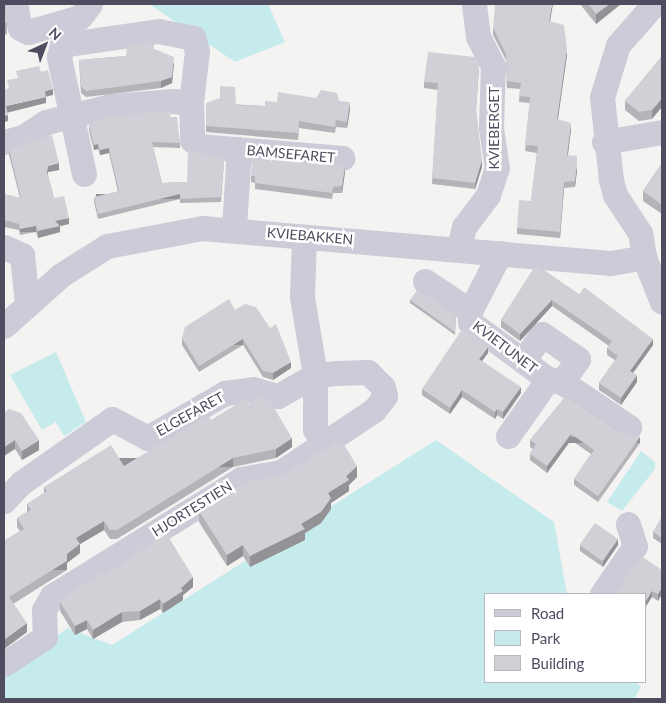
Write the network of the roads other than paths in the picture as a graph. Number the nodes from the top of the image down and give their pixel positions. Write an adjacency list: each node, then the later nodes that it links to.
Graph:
1 (90, 4): 4 (street)
2 (474, 4): 15 (street, KVIEBERGET)
3 (654, 4): 9 (street)
4 (16, 8)
5 (191, 103): 6 (street); 6 (street, BAMSEFARET); 10 (street, BAMSEFARET)
6 (72, 116): 8 (street); 12 (street)
7 (662, 132): 9 (street)
8 (4, 142)
9 (604, 142): 18 (street)
10 (239, 149): 11 (street, BAMSEFARET); 13 (street, BAMSEFARET)
11 (343, 158)
12 (84, 174)
13 (234, 228): 14 (street, KVIEBAKKEN); 21 (street, KVIEBAKKEN)
14 (304, 237): 15 (street, KVIEBAKKEN); 26 (street)
15 (459, 247): 17 (street, KVIEBAKKEN)
16 (4, 248): 21 (street)
17 (500, 253): 18 (street, KVIEBAKKEN); 22 (street, KVIETUNET)
18 (644, 257): 20 (street)
19 (425, 281): 22 (street, KVIETUNET)
20 (662, 302)
21 (27, 303): 23 (street, KVIEBAKKEN)
22 (470, 311): 24 (street, KVIETUNET)
23 (4, 326)
24 (523, 361): 27 (street, KVIETUNET); 27 (street)
25 (368, 372): 26 (street, ELGEFARET); 34 (street, HJORTESTIEN)
26 (315, 375): 29 (street); 31 (street, ELGEFARET)
27 (555, 380): 28 (street, KVIETUNET); 30 (street, KVIETUNET)
28 (629, 427)
29 (315, 430)
30 (508, 436)
31 (4, 501)
32 (628, 524): 33 (street)
33 (603, 593)
34 (4, 664)

